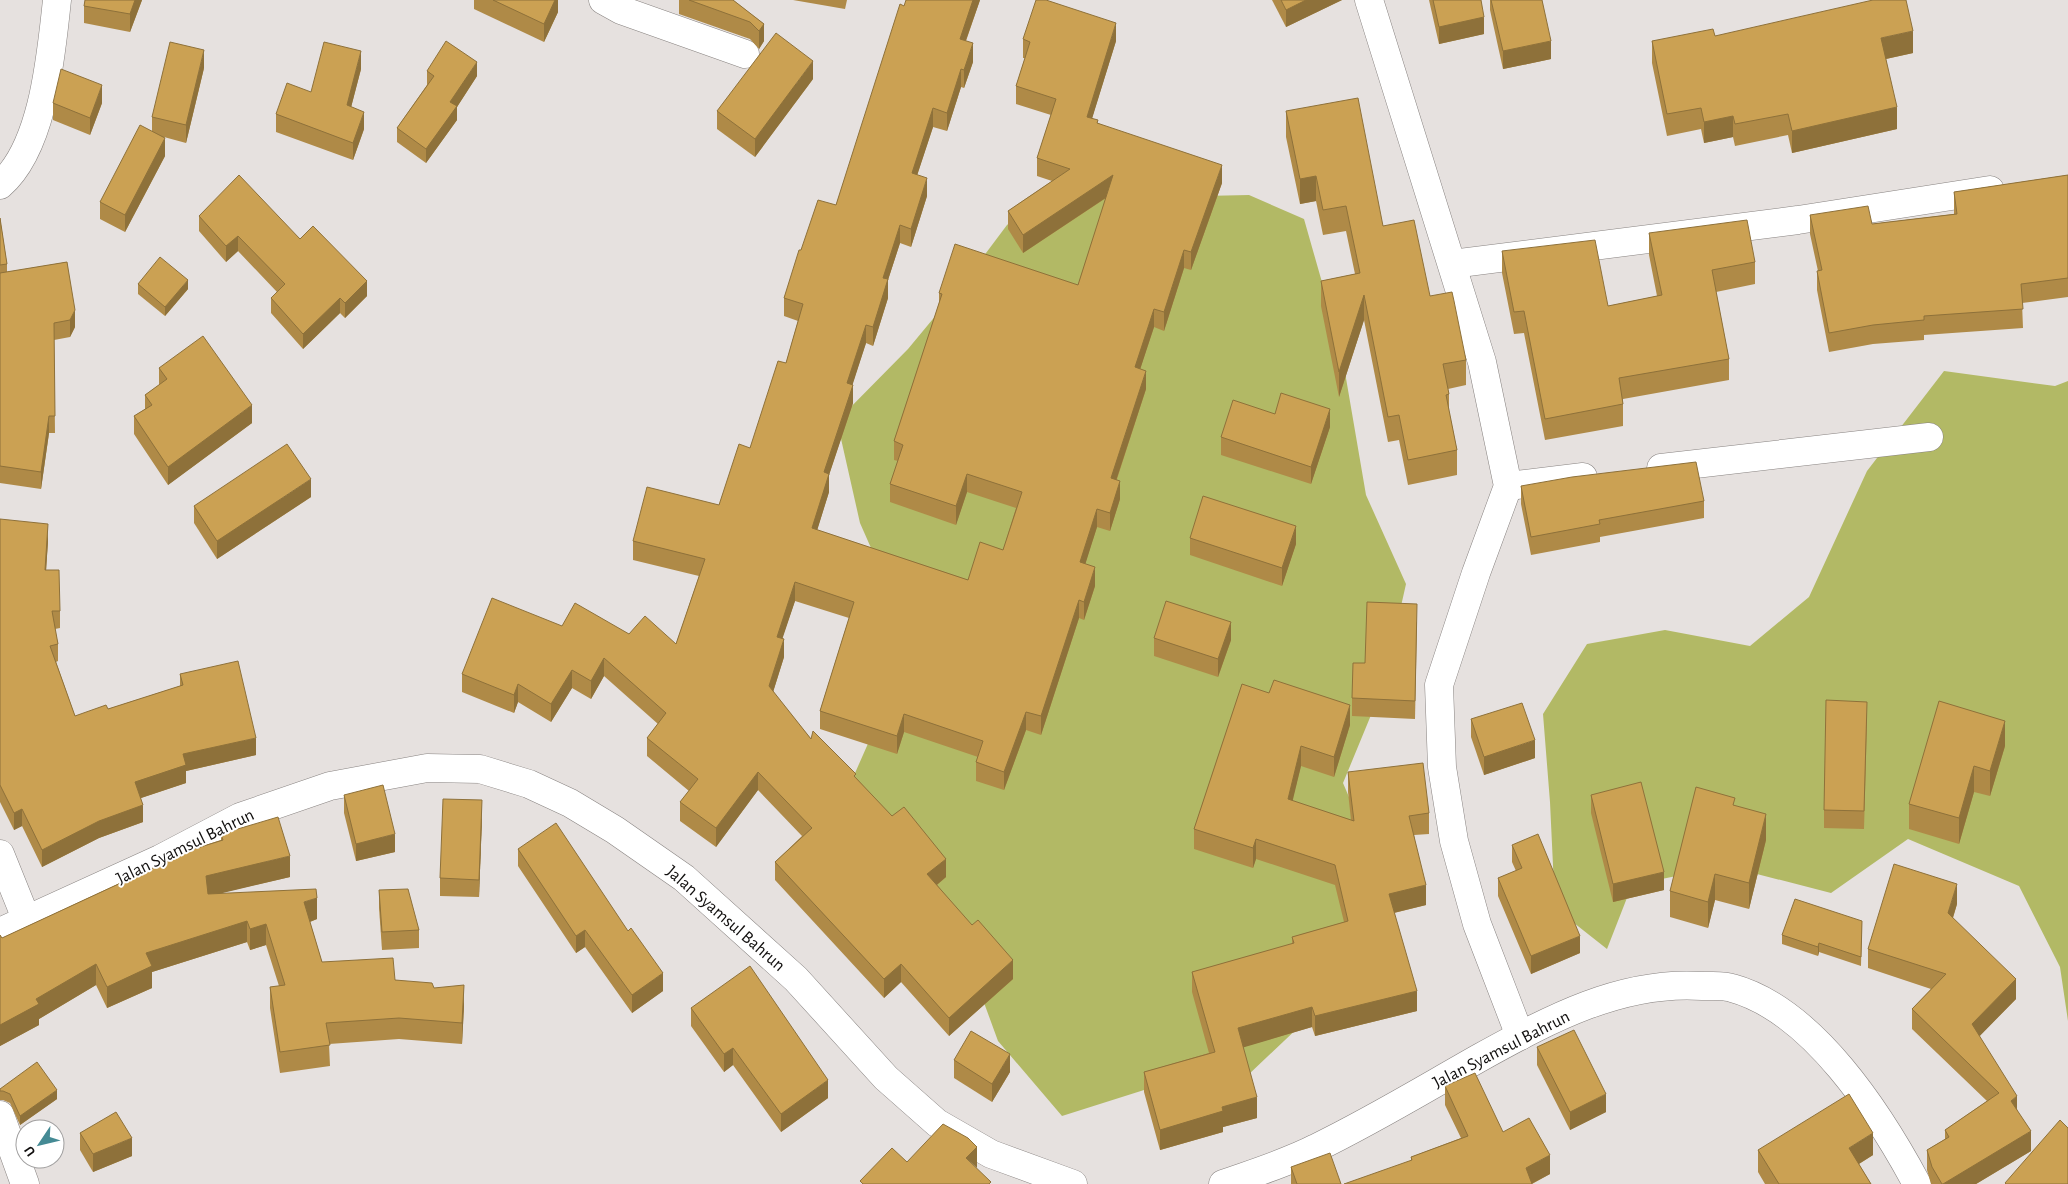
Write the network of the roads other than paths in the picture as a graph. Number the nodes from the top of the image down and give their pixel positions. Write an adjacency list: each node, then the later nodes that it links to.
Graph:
1 (57, 0): 5 (street)
2 (603, 0): 4 (street)
3 (1369, 0): 7 (street)
4 (745, 54)
5 (0, 185)
6 (2010, 187): 7 (street)
7 (1452, 264): 11 (street)
8 (1929, 437): 9 (street)
9 (1635, 471)
10 (1606, 474): 11 (street)
11 (1508, 486): 15 (street)
12 (0, 854): 13 (street)
13 (27, 921): 14 (street, Jalan Syamsul Bahrun); 18 (street, Jalan Syamsul Bahrun)
14 (0, 932)
15 (1520, 1036): 19 (street, Jalan Syamsul Bahrun); 20 (street, Jalan Syamsul Bahrun)
16 (0, 1115): 17 (street)
17 (25, 1184)
18 (1073, 1184)
19 (1223, 1184)
20 (1916, 1184)

